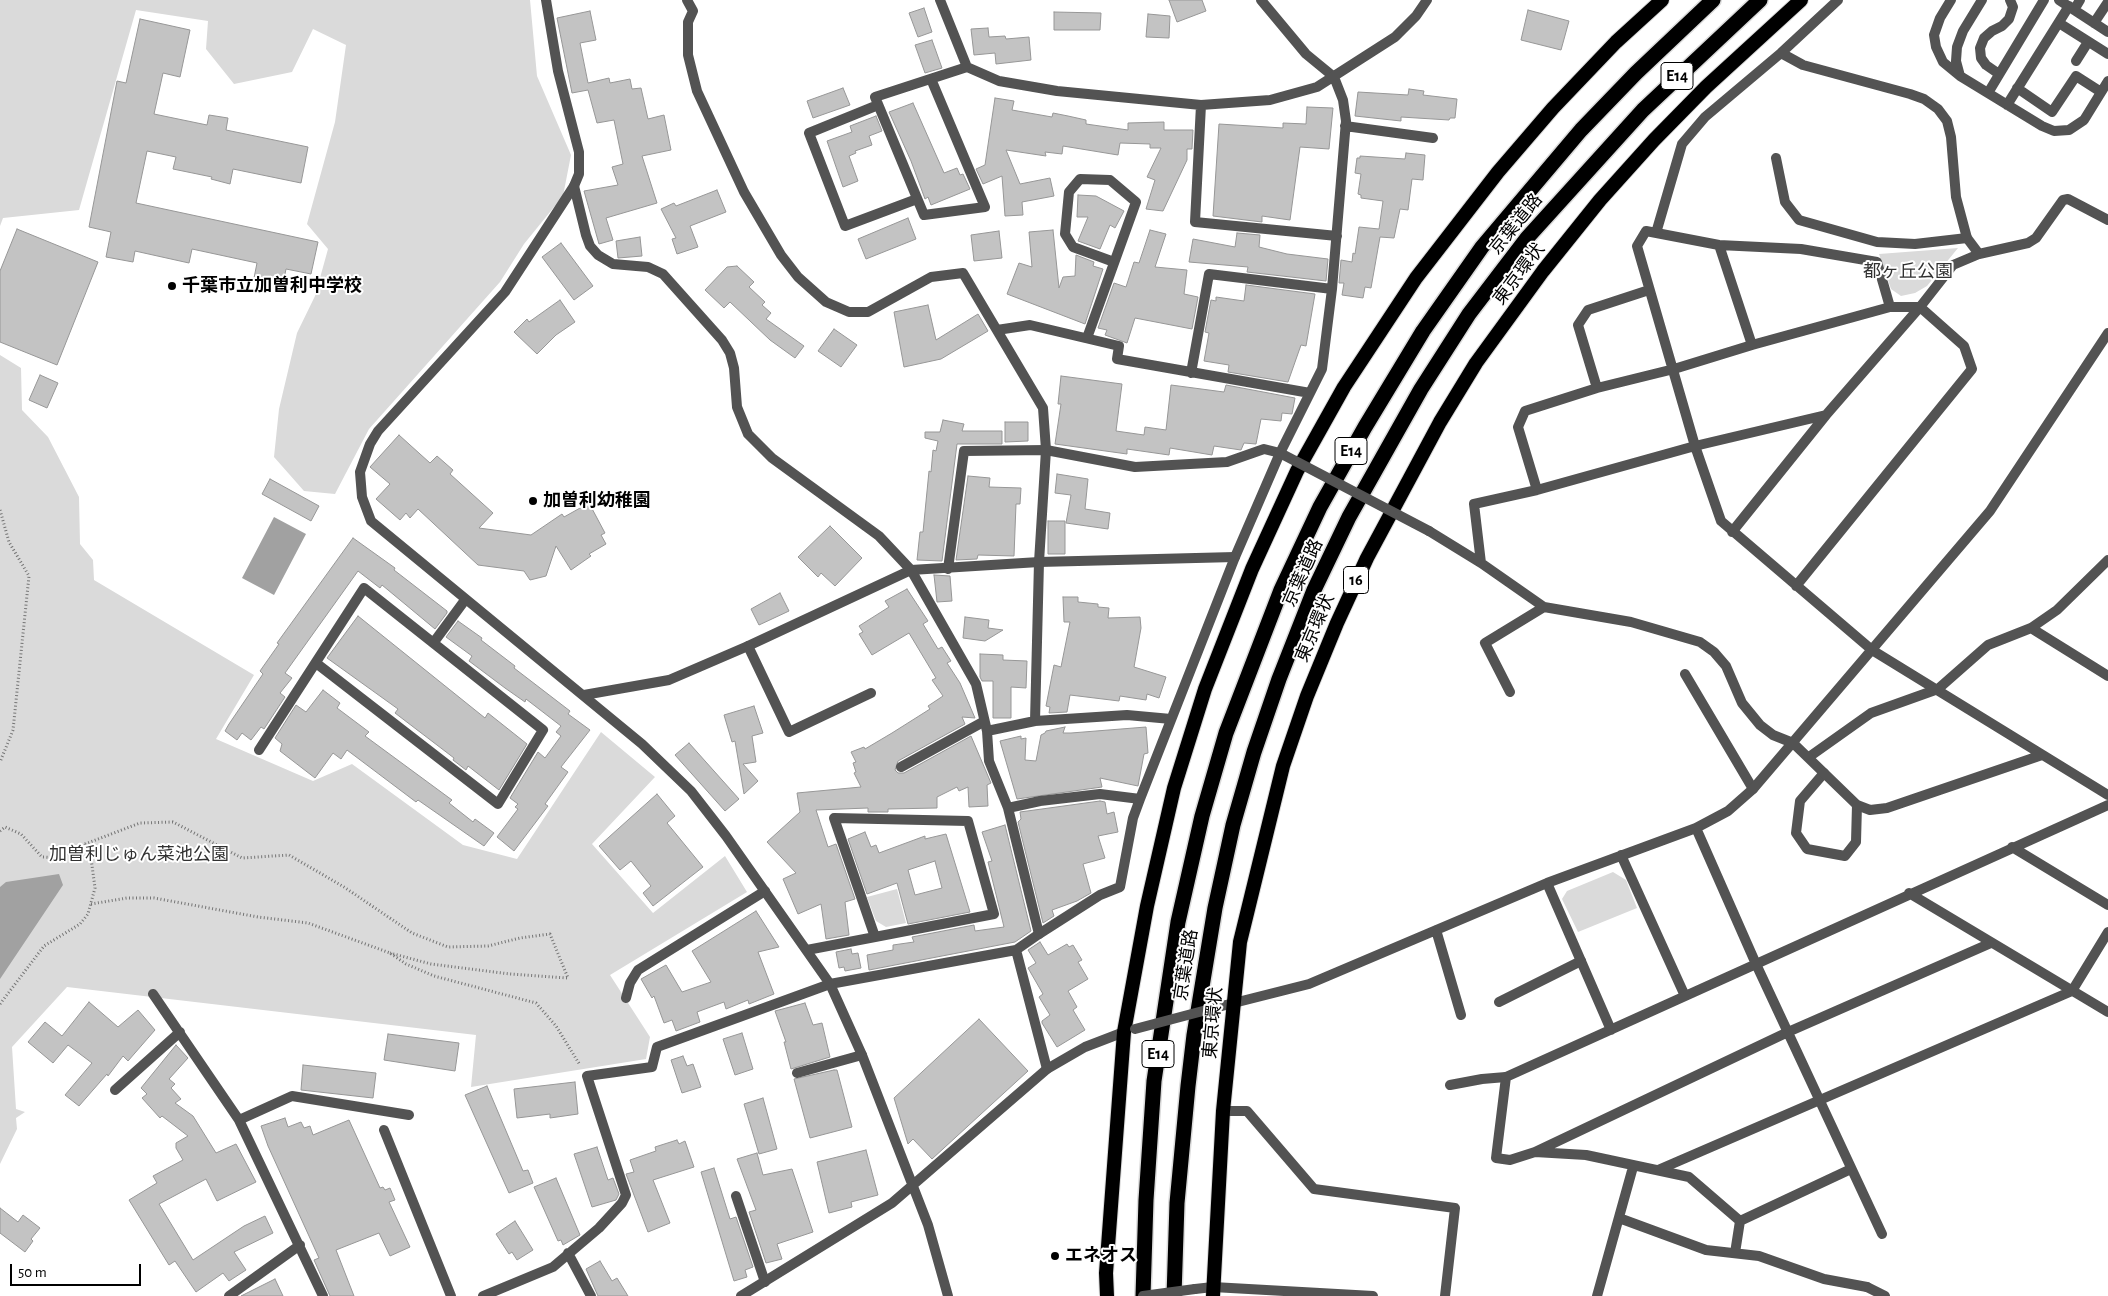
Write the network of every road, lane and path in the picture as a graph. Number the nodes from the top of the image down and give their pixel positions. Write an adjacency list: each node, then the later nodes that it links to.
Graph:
1 (546, 0): 41 (street)
2 (687, 0): 54 (street)
3 (940, 0): 26 (street)
4 (1261, 0): 28 (street)
5 (1426, 0): 28 (street)
6 (1662, 0): 135 (highway)
7 (1713, 0): 173 (highway, 京葉道路 / E14)
8 (1760, 0): 174 (highway, 京葉道路 / E14)
9 (1801, 0): 132 (highway, 東京環状 / 16)
10 (1838, 0): 23 (street)
11 (1951, 0): 29 (street)
12 (1982, 0): 29 (street)
13 (2010, 0): 27 (street)
14 (2044, 0): 27 (street)
15 (2059, 0): 17 (street)
16 (2080, 0): 17 (street)
17 (2071, 8): 19 (street); 20 (street)
18 (2106, 8): 20 (street)
19 (2058, 23): 22 (street); 32 (street)
20 (2094, 23): 21 (street)
21 (2108, 32)
22 (2088, 42): 24 (street); 25 (street)
23 (1781, 53): 44 (street); 46 (street)
24 (2108, 54)
25 (2076, 61)
26 (967, 67): 30 (street); 37 (street)
27 (1999, 74): 34 (street)
28 (1334, 76): 37 (street); 38 (street)
29 (1960, 76): 34 (street)
30 (932, 79): 36 (street); 42 (street)
31 (2108, 81): 33 (street)
32 (2017, 88): 33 (street); 35 (street)
33 (2101, 92): 35 (street)
34 (1988, 93): 35 (street)
35 (2007, 104)
36 (878, 105): 42 (street); 42 (street)
37 (1201, 105): 45 (street)
38 (1346, 126): 39 (street); 45 (street)
39 (1433, 138)
40 (1776, 158): 46 (street)
41 (574, 186): 74 (street); 76 (street)
42 (917, 199)
43 (2108, 220): 48 (street)
44 (1656, 233): 47 (street); 51 (street)
45 (1336, 236): 50 (street)
46 (1967, 238): 48 (street)
47 (1720, 244): 52 (street); 57 (street)
48 (1979, 254): 53 (street)
49 (1114, 262): 49 (street); 56 (street)
50 (1332, 289): 59 (street); 61 (street)
51 (1649, 290): 58 (street); 60 (street)
52 (1890, 307): 53 (street); 57 (street)
53 (1920, 307): 62 (street); 75 (street)
54 (997, 330): 56 (street); 64 (street)
55 (2108, 333): 81 (street)
56 (1087, 338): 59 (street)
57 (1752, 344): 58 (street)
58 (1674, 369): 60 (street); 63 (street)
59 (1192, 373): 61 (street)
60 (1597, 388): 66 (street)
61 (1310, 393): 65 (street)
62 (1826, 415): 63 (street); 68 (street)
63 (1695, 446): 66 (street); 68 (street)
64 (1046, 450): 65 (street); 71 (street); 73 (street)
65 (1280, 453): 69 (street); 72 (street, bridge)
66 (1537, 490): 72 (street)
67 (0, 510): 96 (path)
68 (1732, 532): 75 (street)
69 (1235, 557): 71 (street); 89 (street)
70 (2108, 560): 78 (street)
71 (1039, 562): 73 (street); 90 (street)
72 (1481, 563): 77 (street)
73 (948, 569): 74 (street)
74 (911, 570): 80 (street); 91 (street)
75 (1796, 586): 81 (street)
76 (465, 600): 79 (street); 88 (street)
77 (1544, 607): 86 (street); 92 (street)
78 (2031, 628): 84 (street); 85 (street)
79 (434, 642): 82 (street); 82 (street)
80 (748, 646): 87 (street); 88 (street)
81 (1872, 650): 85 (street); 92 (street)
82 (316, 663): 93 (street)
83 (1685, 674): 99 (street)
84 (2108, 676)
85 (1938, 689): 94 (street); 95 (street)
86 (1510, 692)
87 (871, 693)
88 (584, 695): 111 (street)
89 (1172, 718): 90 (street); 101 (street)
90 (1035, 721): 91 (street)
91 (985, 726): 97 (street); 104 (street)
92 (1793, 744): 95 (street); 99 (street)
93 (259, 750)
94 (2042, 755): 100 (street); 102 (street)
95 (1808, 757): 98 (street)
96 (0, 762)
97 (901, 767)
98 (1824, 773): 102 (street); 102 (street)
99 (1753, 789): 105 (street)
100 (2108, 795)
101 (1140, 799): 104 (street); 117 (street)
102 (1857, 805)
103 (2108, 805): 108 (street)
104 (1008, 808): 117 (street)
105 (1696, 828): 109 (street); 124 (street)
106 (0, 831): 107 (path)
107 (85, 844): 113 (path); 122 (path)
108 (2012, 847): 112 (street); 114 (street)
109 (1621, 854): 110 (street); 128 (street)
110 (1547, 883): 115 (street); 123 (street)
111 (765, 890): 120 (street); 129 (street)
112 (1910, 893): 119 (street); 124 (street)
113 (91, 904): 122 (path); 131 (path)
114 (2108, 905)
115 (1436, 930): 132 (street); 134 (street)
116 (2108, 932): 126 (street)
117 (1039, 934): 121 (street)
118 (875, 937): 118 (street); 120 (street)
119 (1991, 943): 126 (street); 138 (street)
120 (807, 950): 125 (street)
121 (1016, 950): 125 (street); 140 (street)
122 (390, 952): 142 (path)
123 (1581, 961): 130 (street); 136 (street)
124 (1756, 964): 128 (street); 138 (street)
125 (830, 984): 139 (street); 142 (street)
126 (2072, 991): 133 (street); 146 (street)
127 (153, 994): 137 (street)
128 (1685, 996): 136 (street)
129 (626, 998)
130 (1499, 1002)
131 (0, 1004)
132 (1232, 1004): 135 (street, bridge); 147 (highway, 東京環状 / 16)
133 (2108, 1012)
134 (1461, 1015)
135 (1130, 1030): 140 (street); 172 (highway)
136 (1612, 1030): 143 (street)
137 (180, 1032): 145 (street); 149 (street)
138 (1788, 1032): 146 (street); 151 (street)
139 (862, 1055): 141 (street); 155 (street)
140 (1047, 1069): 155 (street)
141 (797, 1073)
142 (587, 1076): 161 (street)
143 (1506, 1077): 144 (street); 151 (street)
144 (1450, 1085)
145 (115, 1090)
146 (1819, 1099): 153 (street); 154 (street)
147 (1223, 1111): 164 (highway, 東京環状 / 16); 176 (street)
148 (409, 1115): 149 (street)
149 (239, 1120): 160 (street)
150 (384, 1130): 167 (street)
151 (1535, 1152): 152 (street)
152 (1633, 1167): 154 (street); 157 (street)
153 (1851, 1168): 158 (street); 159 (street)
154 (1658, 1170): 158 (street)
155 (913, 1186): 163 (street); 171 (street)
156 (736, 1196): 163 (street)
157 (1619, 1218): 162 (street); 177 (street)
158 (1740, 1221): 162 (street)
159 (1882, 1234)
160 (300, 1245): 165 (street); 166 (street)
161 (568, 1253): 168 (street); 169 (street)
162 (1734, 1253): 178 (street)
163 (765, 1282): 170 (street)
164 (1213, 1291): 173 (street, bridge); 175 (street)
165 (230, 1296)
166 (323, 1296)
167 (452, 1296)
168 (483, 1296)
169 (591, 1296)
170 (741, 1296)
171 (948, 1296)
172 (1107, 1296)
173 (1143, 1296)
174 (1174, 1296)
175 (1374, 1296)
176 (1444, 1296)
177 (1597, 1296)
178 (1885, 1296)

